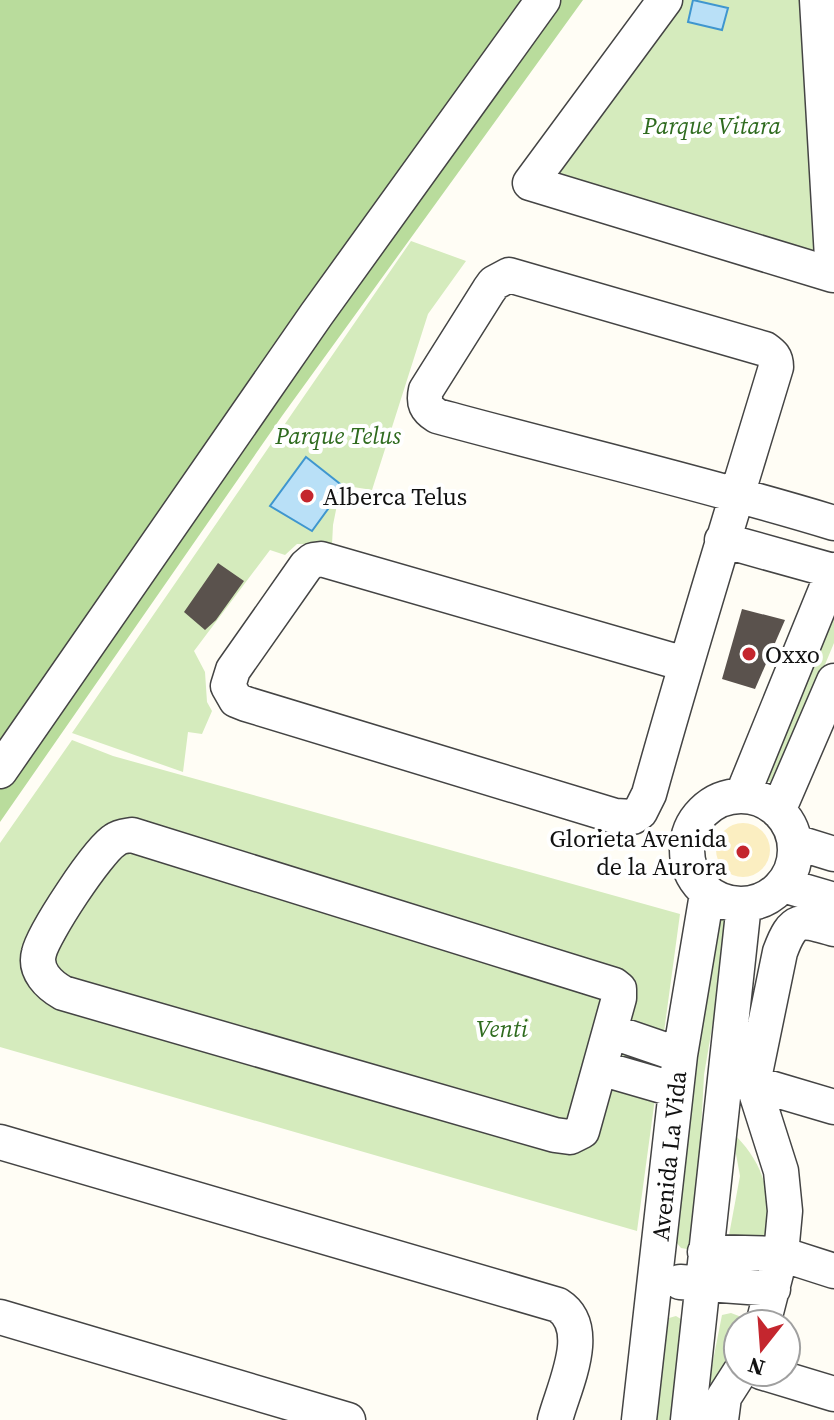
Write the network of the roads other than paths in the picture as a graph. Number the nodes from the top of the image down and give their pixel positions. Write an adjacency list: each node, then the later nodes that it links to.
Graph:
1 (543, 0): 10 (street)
2 (665, 0): 3 (street)
3 (817, 0)
4 (736, 497): 4 (street); 5 (street); 6 (street)
5 (834, 523)
6 (722, 540): 7 (street); 8 (street)
7 (834, 570): 11 (street)
8 (685, 664): 8 (street)
9 (834, 681): 12 (street)
10 (0, 771)
11 (742, 796): 12 (street); 16 (street)
12 (778, 811): 13 (street)
13 (795, 842): 14 (street); 15 (street)
14 (834, 854)
15 (783, 885): 17 (street); 18 (street)
16 (707, 894): 18 (street); 21 (street, Avenida La Vida)
17 (834, 900)
18 (744, 904): 28 (street, Avenida La Vida)
19 (834, 929): 23 (street)
20 (610, 1031): 21 (street); 22 (street); 22 (street)
21 (680, 1055): 24 (street, Avenida La Vida)
22 (600, 1068): 24 (street)
23 (753, 1083): 25 (street); 27 (street)
24 (676, 1090): 30 (street, Avenida La Vida)
25 (834, 1107)
26 (0, 1142): 38 (street)
27 (781, 1254): 28 (street); 29 (street); 31 (street)
28 (703, 1268): 30 (street); 31 (street); 40 (street, Avenida La Vida)
29 (834, 1271)
30 (656, 1280): 39 (street, Avenida La Vida)
31 (773, 1289): 32 (street)
32 (768, 1308)
33 (0, 1317): 37 (street)
34 (802, 1384): 36 (street)
35 (730, 1388): 41 (street)
36 (834, 1394)
37 (348, 1420)
38 (555, 1420)
39 (639, 1420)
40 (688, 1420)
41 (721, 1420)

